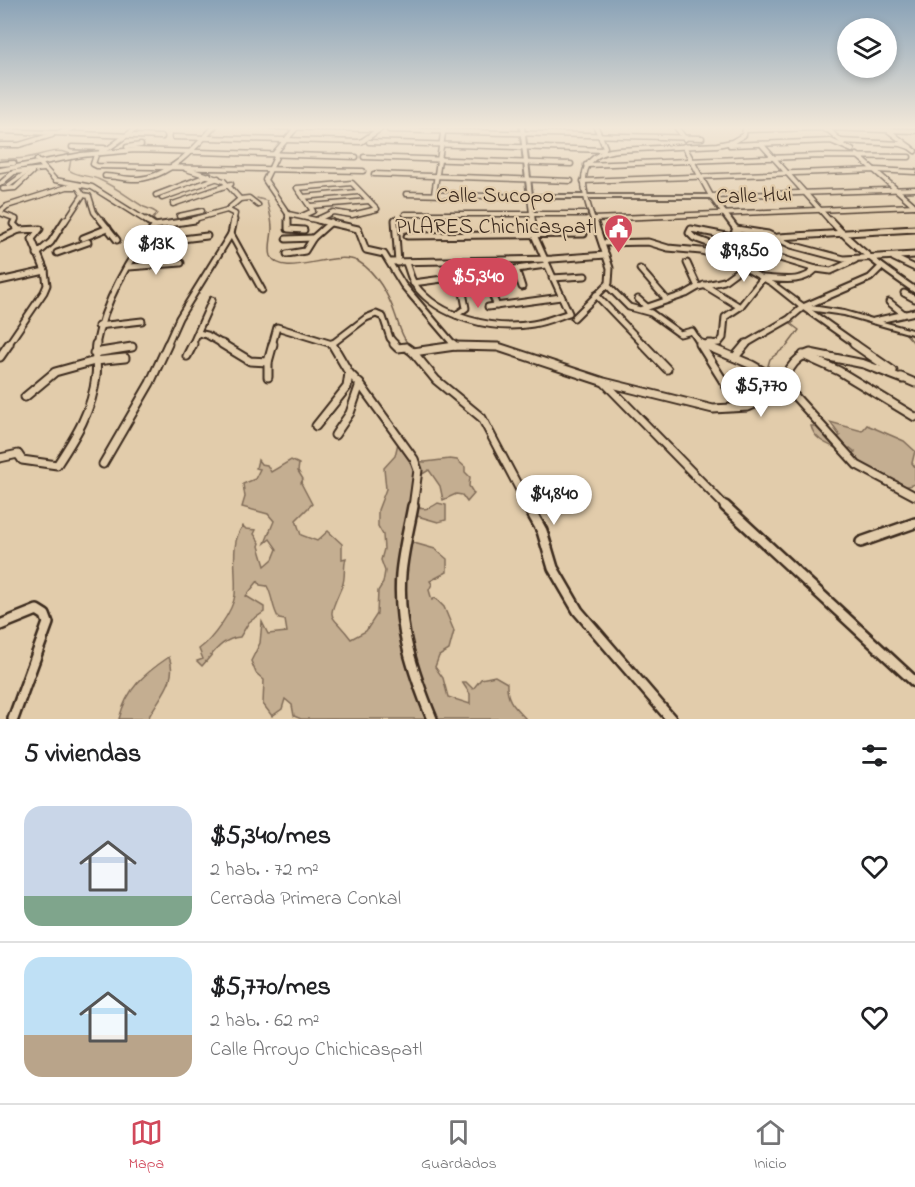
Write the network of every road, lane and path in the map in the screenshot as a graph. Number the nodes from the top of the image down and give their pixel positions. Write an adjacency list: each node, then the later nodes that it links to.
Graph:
1 (439, 160): 31 (street)
2 (46, 161): 12 (street)
3 (95, 161): 17 (street)
4 (181, 161): 17 (street)
5 (274, 161): 20 (street)
6 (455, 161): 13 (street)
7 (592, 161): 16 (street)
8 (696, 161): 9 (street); 16 (street); 32 (street)
9 (708, 161)
10 (778, 161): 27 (street)
11 (865, 161): 22 (street)
12 (38, 162): 14 (street); 19 (street); 21 (street)
13 (525, 163): 15 (street); 33 (street)
14 (0, 164)
15 (572, 164)
16 (586, 165): 35 (street)
17 (174, 167): 18 (street); 29 (street)
18 (180, 167): 20 (street); 28 (street)
19 (44, 169): 24 (street); 36 (street)
20 (269, 169): 23 (street); 63 (street)
21 (0, 170)
22 (876, 170): 25 (street); 27 (street); 41 (street)
23 (363, 171)
24 (30, 172): 38 (street); 39 (street); 39 (street)
25 (915, 172)
26 (374, 174): 31 (street)
27 (789, 174): 32 (street); 44 (street)
28 (210, 175): 30 (street); 48 (street)
29 (105, 176)
30 (218, 177): 37 (street); 52 (street)
31 (436, 177): 33 (street); 46 (street)
32 (701, 177): 35 (street); 49 (street)
33 (527, 179): 34 (street); 51 (street)
34 (571, 181)
35 (583, 181): 53 (street)
36 (63, 182): 40 (street); 75 (street)
37 (231, 184): 54 (street); 56 (street)
38 (9, 185)
39 (1, 187)
40 (67, 188): 47 (street); 62 (street)
41 (897, 189): 42 (street); 44 (street); 59 (street)
42 (915, 189)
43 (358, 192): 50 (street); 50 (street); 55 (street)
44 (803, 192): 49 (street); 61 (street)
45 (406, 194): 46 (street)
46 (434, 194): 51 (street)
47 (83, 195): 76 (street); 95 (street)
48 (156, 195)
49 (711, 196): 53 (street); 67 (street)
50 (303, 197): 58 (street)
51 (530, 197): 53 (street); 65 (street)
52 (162, 198)
53 (586, 198): 73 (street)
54 (240, 199): 57 (street); 60 (street)
55 (369, 201): 58 (street); 71 (street)
56 (174, 204)
57 (258, 206)
58 (310, 206): 70 (street)
59 (915, 207): 61 (street, Calle Hui)
60 (226, 210): 69 (street); 81 (street)
61 (821, 211): 67 (street, Calle Hui); 84 (street)
62 (0, 213): 79 (street)
63 (288, 214): 70 (street); 80 (street)
64 (405, 214): 65 (street, Calle Sucopo)
65 (531, 214): 66 (street, Calle Sucopo); 83 (street)
66 (585, 214)
67 (724, 215): 73 (street, Calle Hui); 77 (street)
68 (179, 216): 69 (street)
69 (208, 216): 75 (street)
70 (302, 216): 71 (street)
71 (317, 219): 74 (street)
72 (395, 219): 108 (street)
73 (594, 219): 93 (street)
74 (331, 222): 88 (street); 105 (street)
75 (155, 226): 94 (street)
76 (108, 228): 91 (street); 95 (street)
77 (736, 229): 87 (street); 92 (street)
78 (915, 229): 84 (street)
79 (19, 230): 89 (street); 97 (street)
80 (304, 230)
81 (231, 234): 129 (street); 180 (street)
82 (584, 234): 83 (street)
83 (534, 235): 86 (street); 102 (street)
84 (843, 235): 87 (street); 103 (street)
85 (207, 236): 94 (street)
86 (406, 236)
87 (774, 237): 104 (street)
88 (313, 238): 90 (street); 98 (street)
89 (0, 239)
90 (286, 239)
91 (117, 240)
92 (731, 240): 96 (street); 96 (street); 117 (street)
93 (603, 243): 96 (street); 99 (street)
94 (140, 244): 111 (street)
95 (47, 248): 97 (street)
96 (726, 253): 112 (street)
97 (37, 254): 118 (street)
98 (287, 254)
99 (606, 255): 102 (street); 125 (street)
100 (915, 255): 101 (street)
101 (892, 257): 103 (street); 115 (street)
102 (543, 258): 106 (street); 110 (street)
103 (870, 258): 104 (street); 113 (street)
104 (858, 259): 117 (street)
105 (389, 262): 108 (street); 155 (street)
106 (406, 262): 108 (street); 124 (street)
107 (181, 263): 111 (street)
108 (398, 263)
109 (687, 263): 126 (street)
110 (546, 265): 116 (street); 121 (street)
111 (129, 267): 150 (street)
112 (743, 267): 122 (street); 126 (street)
113 (881, 267): 130 (street); 142 (street)
114 (640, 268): 137 (street)
115 (915, 268)
116 (516, 269): 119 (street); 128 (street)
117 (816, 269): 122 (street)
118 (45, 271): 123 (street); 161 (street)
119 (483, 274): 124 (street); 139 (street)
120 (585, 276): 121 (street)
121 (552, 278): 133 (street)
122 (764, 278): 141 (street); 142 (street)
123 (0, 281)
124 (413, 283): 146 (street)
125 (608, 286): 132 (street); 143 (street)
126 (701, 286): 137 (street); 141 (street)
127 (462, 287): 146 (street)
128 (522, 287)
129 (262, 290)
130 (915, 290)
131 (904, 293): 135 (street)
132 (596, 296): 147 (street); 166 (street)
133 (561, 297): 139 (street); 147 (street)
134 (638, 299): 143 (street)
135 (915, 299)
136 (212, 300): 151 (street)
137 (667, 300): 143 (street)
138 (889, 302): 145 (street)
139 (497, 306): 140 (street)
140 (488, 307)
141 (740, 307): 153 (street)
142 (803, 307): 149 (street); 162 (street); 169 (street)
143 (645, 308): 153 (street)
144 (915, 312): 145 (street)
145 (904, 314): 149 (street)
146 (455, 315): 147 (street)
147 (571, 315)
148 (142, 321): 150 (street)
149 (874, 321): 152 (street)
150 (98, 326): 158 (street)
151 (198, 333): 160 (street); 165 (street)
152 (915, 333)
153 (701, 343): 162 (street); 174 (street)
154 (332, 344): 157 (street); 165 (street); 167 (street)
155 (456, 346): 157 (street); 170 (street)
156 (132, 347): 158 (street)
157 (413, 352): 188 (street)
158 (94, 353): 164 (street)
159 (803, 355): 169 (street); 171 (street); 176 (street)
160 (187, 356)
161 (0, 357)
162 (735, 357): 171 (street)
163 (125, 358): 164 (street)
164 (95, 362): 175 (street); 179 (street)
165 (268, 362): 168 (street)
166 (667, 369)
167 (349, 373): 173 (street); 177 (street)
168 (268, 377)
169 (903, 379): 172 (street)
170 (604, 382): 171 (street); 185 (street)
171 (782, 382): 181 (street)
172 (915, 383)
173 (360, 384): 178 (street); 187 (street)
174 (727, 387)
175 (25, 397)
176 (915, 417)
177 (316, 426)
178 (335, 435)
179 (0, 458)
180 (103, 464)
181 (915, 495)
182 (915, 523): 183 (street)
183 (861, 542)
184 (0, 625): 186 (street)
185 (915, 682)
186 (13, 719)
187 (432, 719)
188 (671, 719)

